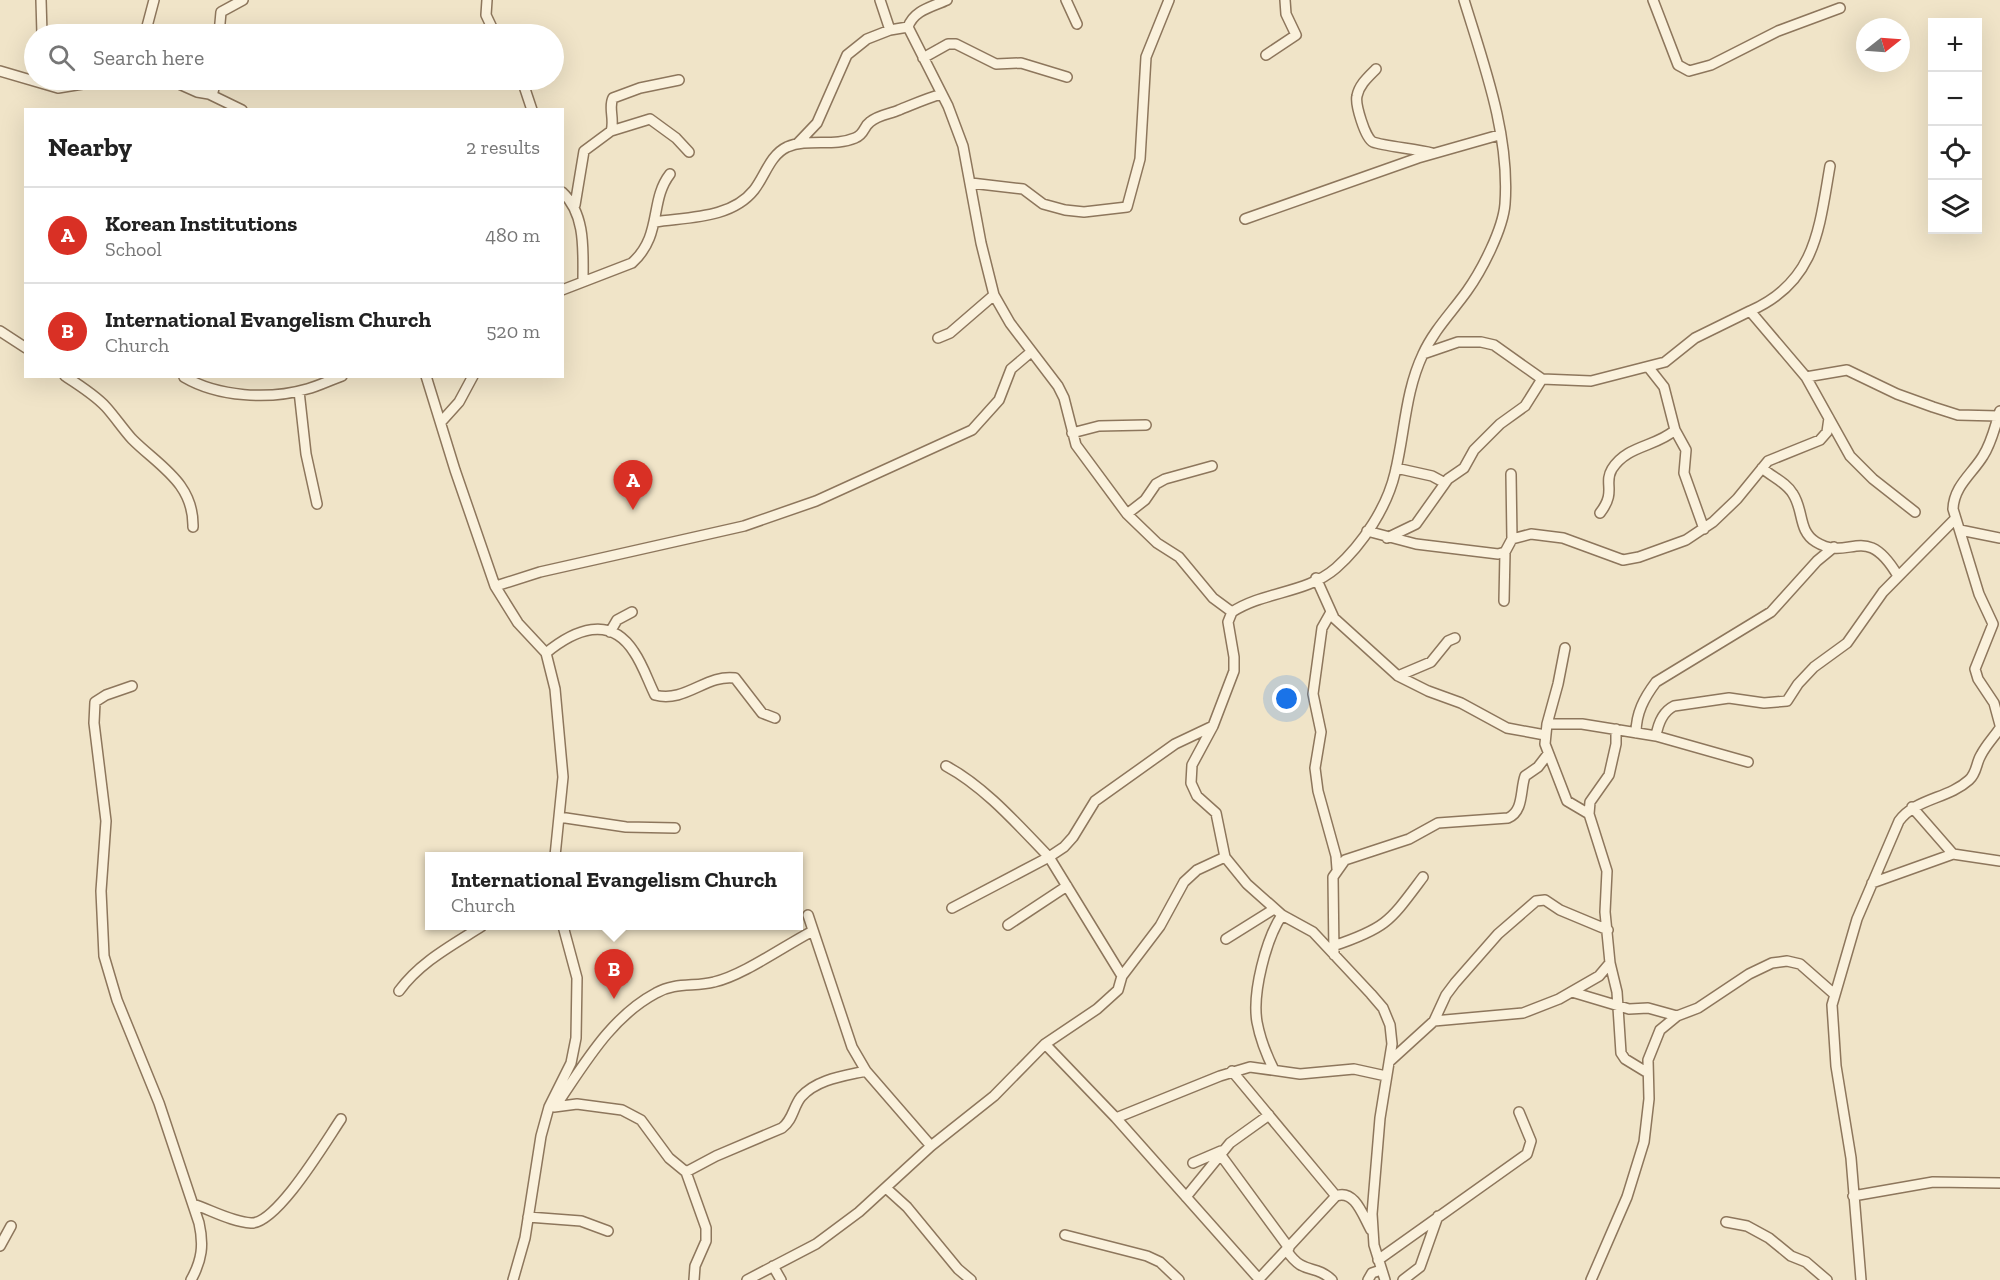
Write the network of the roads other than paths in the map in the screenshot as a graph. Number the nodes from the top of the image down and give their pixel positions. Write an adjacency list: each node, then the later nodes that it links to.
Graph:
1 (41, 0): 13 (street)
2 (154, 0): 14 (street)
3 (243, 0): 15 (street)
4 (487, 0): 16 (street)
5 (880, 0): 19 (street)
6 (947, 0): 18 (street)
7 (1066, 0): 17 (street)
8 (1286, 0): 20 (street)
9 (1464, 0): 35 (street)
10 (1653, 0): 12 (street)
11 (1170, 1): 41 (street)
12 (1840, 8)
13 (42, 24)
14 (148, 24)
15 (220, 24)
16 (490, 24)
17 (1077, 24)
18 (908, 27): 19 (street); 21 (street)
19 (890, 30): 36 (street)
20 (1266, 55)
21 (923, 58): 24 (street); 31 (street)
22 (1376, 69): 38 (street)
23 (0, 71): 25 (street)
24 (1067, 77)
25 (24, 78)
26 (679, 80): 34 (street)
27 (192, 90): 30 (street)
28 (214, 90): 30 (street)
29 (525, 90): 33 (street)
30 (208, 94): 32 (street)
31 (942, 94): 36 (street); 41 (street)
32 (238, 108)
33 (531, 108)
34 (611, 131): 37 (street); 43 (street)
35 (1499, 135): 38 (street); 54 (street)
36 (797, 144): 45 (street)
37 (689, 152)
38 (1432, 153): 44 (street)
39 (1830, 166): 49 (street)
40 (670, 174): 45 (street)
41 (971, 183): 48 (street)
42 (564, 194): 43 (street)
43 (575, 205): 46 (street)
44 (1245, 219)
45 (655, 222): 46 (street)
46 (583, 281): 47 (street)
47 (564, 289)
48 (994, 295): 51 (street); 53 (street)
49 (1750, 311): 55 (street); 56 (street)
50 (0, 331): 52 (street)
51 (938, 338)
52 (24, 347)
53 (1032, 352): 69 (street); 91 (street)
54 (1423, 354): 62 (street); 71 (street)
55 (1649, 368): 62 (street); 68 (street)
56 (1806, 377): 64 (street); 65 (street)
57 (68, 378): 80 (street)
58 (186, 378): 63 (street)
59 (336, 378): 63 (street)
60 (427, 378): 66 (street)
61 (473, 378): 66 (street)
62 (1542, 379): 74 (street)
63 (299, 391): 75 (street)
64 (1999, 414): 79 (street)
65 (1829, 418): 72 (street); 76 (street)
66 (441, 422): 91 (street)
67 (1146, 425): 69 (street)
68 (1675, 430): 77 (street); 81 (street)
69 (1072, 433): 78 (street)
70 (1212, 466): 78 (street)
71 (1396, 468): 74 (street); 83 (street)
72 (1762, 468): 81 (street); 87 (street)
73 (1510, 474): 86 (street)
74 (1445, 483): 84 (street)
75 (317, 504)
76 (1916, 512)
77 (1599, 513)
78 (1127, 514): 94 (street)
79 (1955, 519): 82 (street); 89 (street)
80 (193, 527)
81 (1704, 529): 86 (street)
82 (1960, 530): 85 (street); 105 (street)
83 (1367, 531): 84 (street); 90 (street)
84 (1387, 538): 88 (street)
85 (2000, 538)
86 (1512, 539): 88 (street)
87 (1834, 547): 89 (street); 107 (street)
88 (1505, 552): 92 (street)
89 (1898, 576): 109 (street)
90 (1316, 579): 94 (street); 95 (street)
91 (496, 586): 99 (street)
92 (1503, 601)
93 (632, 612): 96 (street)
94 (1232, 612): 104 (street)
95 (1331, 612): 100 (street); 122 (street)
96 (610, 632): 99 (street); 102 (street)
97 (1455, 638): 100 (street)
98 (1565, 648): 103 (street)
99 (546, 653): 115 (street)
100 (1398, 676): 108 (street)
101 (132, 686): 166 (street)
102 (775, 718)
103 (1546, 724): 106 (street); 108 (street)
104 (1213, 726): 119 (street); 120 (street)
105 (2000, 727): 113 (street)
106 (1616, 729): 107 (street); 114 (street)
107 (1636, 733): 109 (street)
108 (1545, 735): 110 (street)
109 (1656, 736): 111 (street)
110 (1548, 754): 114 (street); 122 (street)
111 (1748, 762)
112 (946, 766): 119 (street)
113 (1912, 807): 118 (street); 124 (street)
114 (1589, 814): 133 (street)
115 (559, 817): 116 (street); 117 (street)
116 (675, 828)
117 (558, 852)
118 (1953, 854): 121 (street); 124 (street)
119 (1048, 857): 125 (street); 126 (street)
120 (1225, 857): 127 (street); 138 (street)
121 (2000, 861)
122 (1337, 869): 136 (street)
123 (1423, 877): 136 (street)
124 (1872, 883): 141 (street)
125 (1067, 886): 130 (street); 138 (street)
126 (952, 908)
127 (1274, 909): 129 (street); 135 (street)
128 (808, 915): 134 (street)
129 (1282, 915): 136 (street); 147 (street)
130 (1008, 926)
131 (476, 930): 139 (street)
132 (564, 930): 152 (street)
133 (1608, 930): 137 (street); 144 (street)
134 (811, 932): 148 (street); 152 (street)
135 (1226, 939)
136 (1334, 950): 146 (street)
137 (1610, 963): 140 (street); 142 (street)
138 (1122, 976): 145 (street)
139 (399, 991)
140 (1572, 992): 142 (street); 144 (street)
141 (1833, 993): 143 (street); 164 (street)
142 (1618, 1007): 143 (street); 150 (street)
143 (1677, 1016): 150 (street)
144 (1434, 1021): 146 (street)
145 (1045, 1044): 155 (street); 157 (street)
146 (1389, 1062): 151 (street)
147 (1274, 1070): 149 (street); 151 (street)
148 (866, 1071): 157 (street); 160 (street)
149 (1232, 1071): 154 (street); 155 (street)
150 (1648, 1073): 191 (street)
151 (1386, 1076): 172 (street)
152 (553, 1107): 160 (street); 168 (street)
153 (1519, 1112): 167 (street)
154 (1269, 1115): 158 (street); 163 (street)
155 (1116, 1118): 165 (street)
156 (341, 1119): 166 (street)
157 (931, 1146): 162 (street)
158 (1222, 1152): 159 (street); 165 (street); 175 (street)
159 (1193, 1163)
160 (686, 1172): 182 (street)
161 (2000, 1184): 164 (street)
162 (886, 1188): 177 (street); 185 (street)
163 (1336, 1196): 172 (street); 175 (street)
164 (1853, 1196): 193 (street)
165 (1186, 1197): 179 (street)
166 (193, 1204): 180 (street)
167 (1438, 1216): 176 (street); 190 (street)
168 (528, 1217): 171 (street); 181 (street)
169 (1726, 1222): 192 (street)
170 (11, 1226): 174 (street)
171 (608, 1231)
172 (1371, 1231): 176 (street)
173 (1065, 1235): 186 (street)
174 (0, 1246)
175 (1288, 1250): 179 (street); 187 (street)
176 (1378, 1260): 178 (street)
177 (773, 1266): 183 (street); 184 (street)
178 (1382, 1270): 188 (street); 189 (street)
179 (1259, 1279)
180 (191, 1280)
181 (513, 1280)
182 (694, 1280)
183 (747, 1280)
184 (781, 1280)
185 (971, 1280)
186 (1179, 1280)
187 (1332, 1280)
188 (1368, 1280)
189 (1385, 1280)
190 (1403, 1280)
191 (1591, 1280)
192 (1827, 1280)
193 (1862, 1280)

